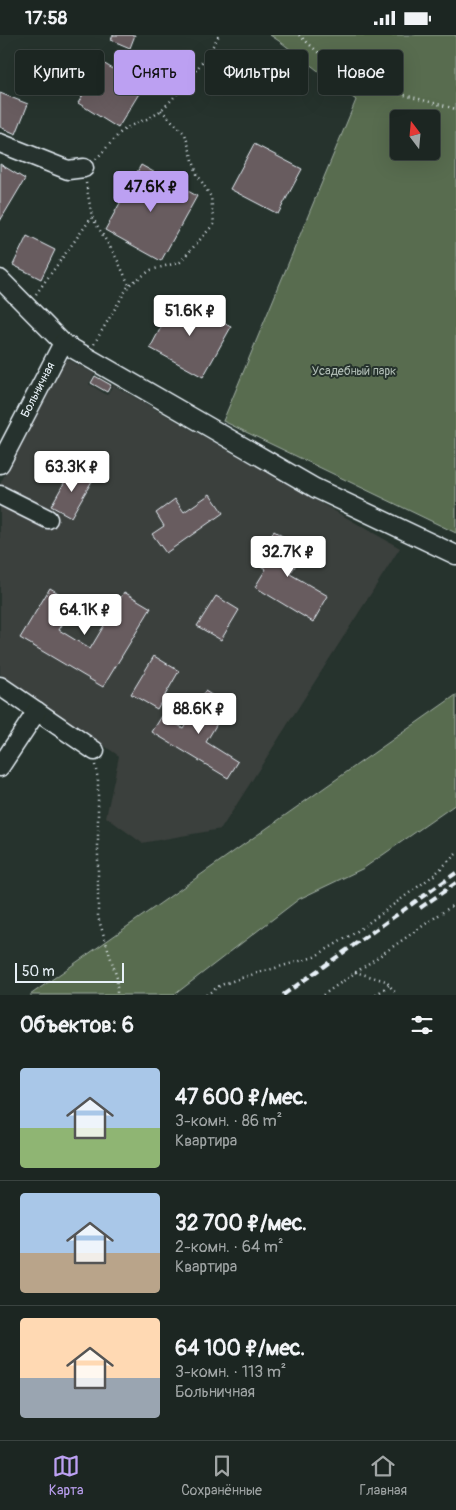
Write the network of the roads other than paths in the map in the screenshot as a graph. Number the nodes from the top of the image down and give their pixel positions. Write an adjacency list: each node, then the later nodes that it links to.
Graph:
1 (0, 143): 2 (street)
2 (84, 167)
3 (0, 279): 4 (street)
4 (62, 343): 5 (street, Больничная); 8 (street)
5 (0, 464)
6 (0, 495): 7 (street)
7 (48, 519)
8 (456, 555)
9 (0, 685): 10 (street)
10 (37, 711): 11 (street); 12 (street)
11 (95, 751)
12 (0, 767)

